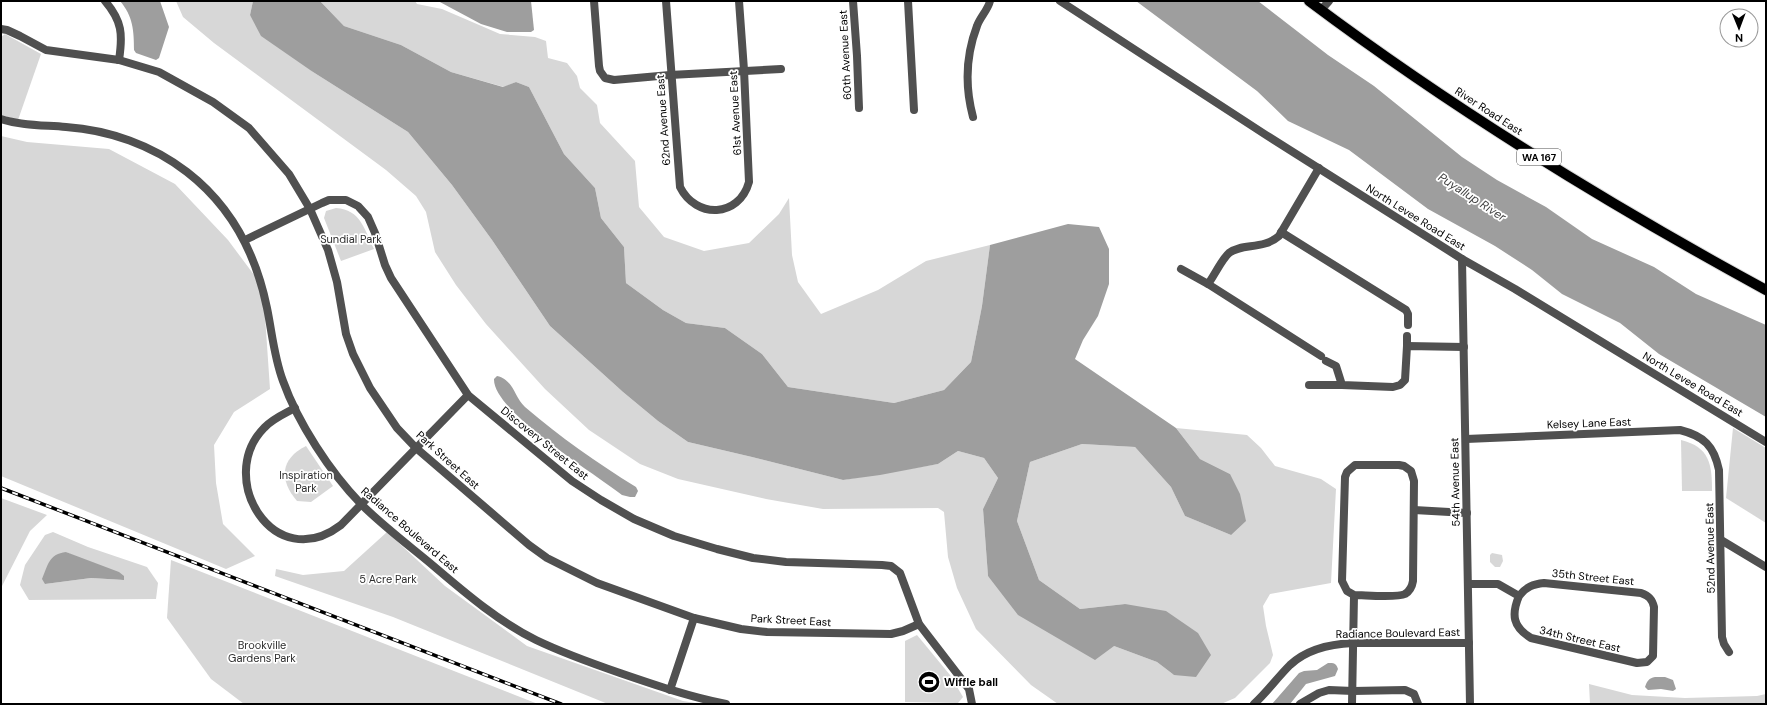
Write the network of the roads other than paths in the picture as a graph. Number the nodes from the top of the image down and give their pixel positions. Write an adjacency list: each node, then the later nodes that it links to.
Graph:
1 (105, 1): 13 (street)
2 (594, 1): 16 (street)
3 (666, 1): 16 (street, 62nd Avenue East)
4 (739, 1): 15 (street, 61st Avenue East)
5 (853, 1): 17 (street, 60th Avenue East)
6 (908, 1): 18 (street)
7 (990, 1): 19 (street)
8 (1060, 1): 21 (street, North Levee Road East)
9 (1309, 1): 11 (main road, River Road East / WA 167)
10 (1329, 1): 11 (street)
11 (1321, 10): 29 (main road, River Road East / WA 167)
12 (1, 29): 13 (street, Park Street East)
13 (120, 60): 22 (street, Park Street East)
14 (781, 69): 15 (street)
15 (744, 70): 16 (street); 23 (street, 61st Avenue East)
16 (670, 75): 23 (street, 62nd Avenue East)
17 (859, 108)
18 (914, 110)
19 (973, 117)
20 (1, 119): 25 (street, Radiance Boulevard East)
21 (1318, 168): 24 (street); 26 (street, North Levee Road East)
22 (310, 209): 25 (street); 36 (street, Discovery Street East); 41 (street, Park Street East)
23 (721, 210)
24 (1281, 232): 28 (street); 30 (street)
25 (245, 240): 37 (street, Radiance Boulevard East)
26 (1462, 259): 33 (street, 54th Avenue East); 39 (street, North Levee Road East)
27 (1181, 269): 28 (street)
28 (1208, 284): 35 (street)
29 (1766, 290)
30 (1408, 324)
31 (1408, 336): 32 (street)
32 (1407, 346): 33 (street); 35 (street)
33 (1464, 346): 38 (street, 54th Avenue East)
34 (1309, 385): 35 (street)
35 (1342, 385)
36 (468, 394): 41 (street); 51 (street, Discovery Street East)
37 (295, 408): 42 (street, Radiance Boulevard East); 42 (street)
38 (1466, 439): 40 (street, Kelsey Lane East); 44 (street, 54th Avenue East)
39 (1766, 442)
40 (1709, 445): 45 (street, 52nd Avenue East)
41 (416, 448): 42 (street); 50 (street, Park Street East)
42 (361, 504): 56 (street, Radiance Boulevard East)
43 (1414, 510): 44 (street); 48 (street); 48 (street)
44 (1467, 513): 47 (street, 54th Avenue East)
45 (1721, 540): 46 (street); 54 (street, 52nd Avenue East)
46 (1766, 567)
47 (1468, 584): 49 (street); 53 (street, 54th Avenue East)
48 (1354, 595): 52 (street)
49 (1519, 596): 55 (street, 34th Street East); 55 (street, 35th Street East)
50 (694, 618): 51 (street, Park Street East); 56 (street)
51 (919, 624): 59 (street)
52 (1353, 643): 53 (street, Radiance Boulevard East); 57 (street); 60 (street, Radiance Boulevard East)
53 (1469, 644): 64 (street, 54th Avenue East)
54 (1729, 652)
55 (1650, 660)
56 (670, 690): 58 (street, Radiance Boulevard East)
57 (1352, 691): 61 (street); 62 (street); 63 (street)
58 (726, 704)
59 (972, 704)
60 (1254, 704)
61 (1300, 704)
62 (1352, 704)
63 (1418, 704)
64 (1470, 704)

